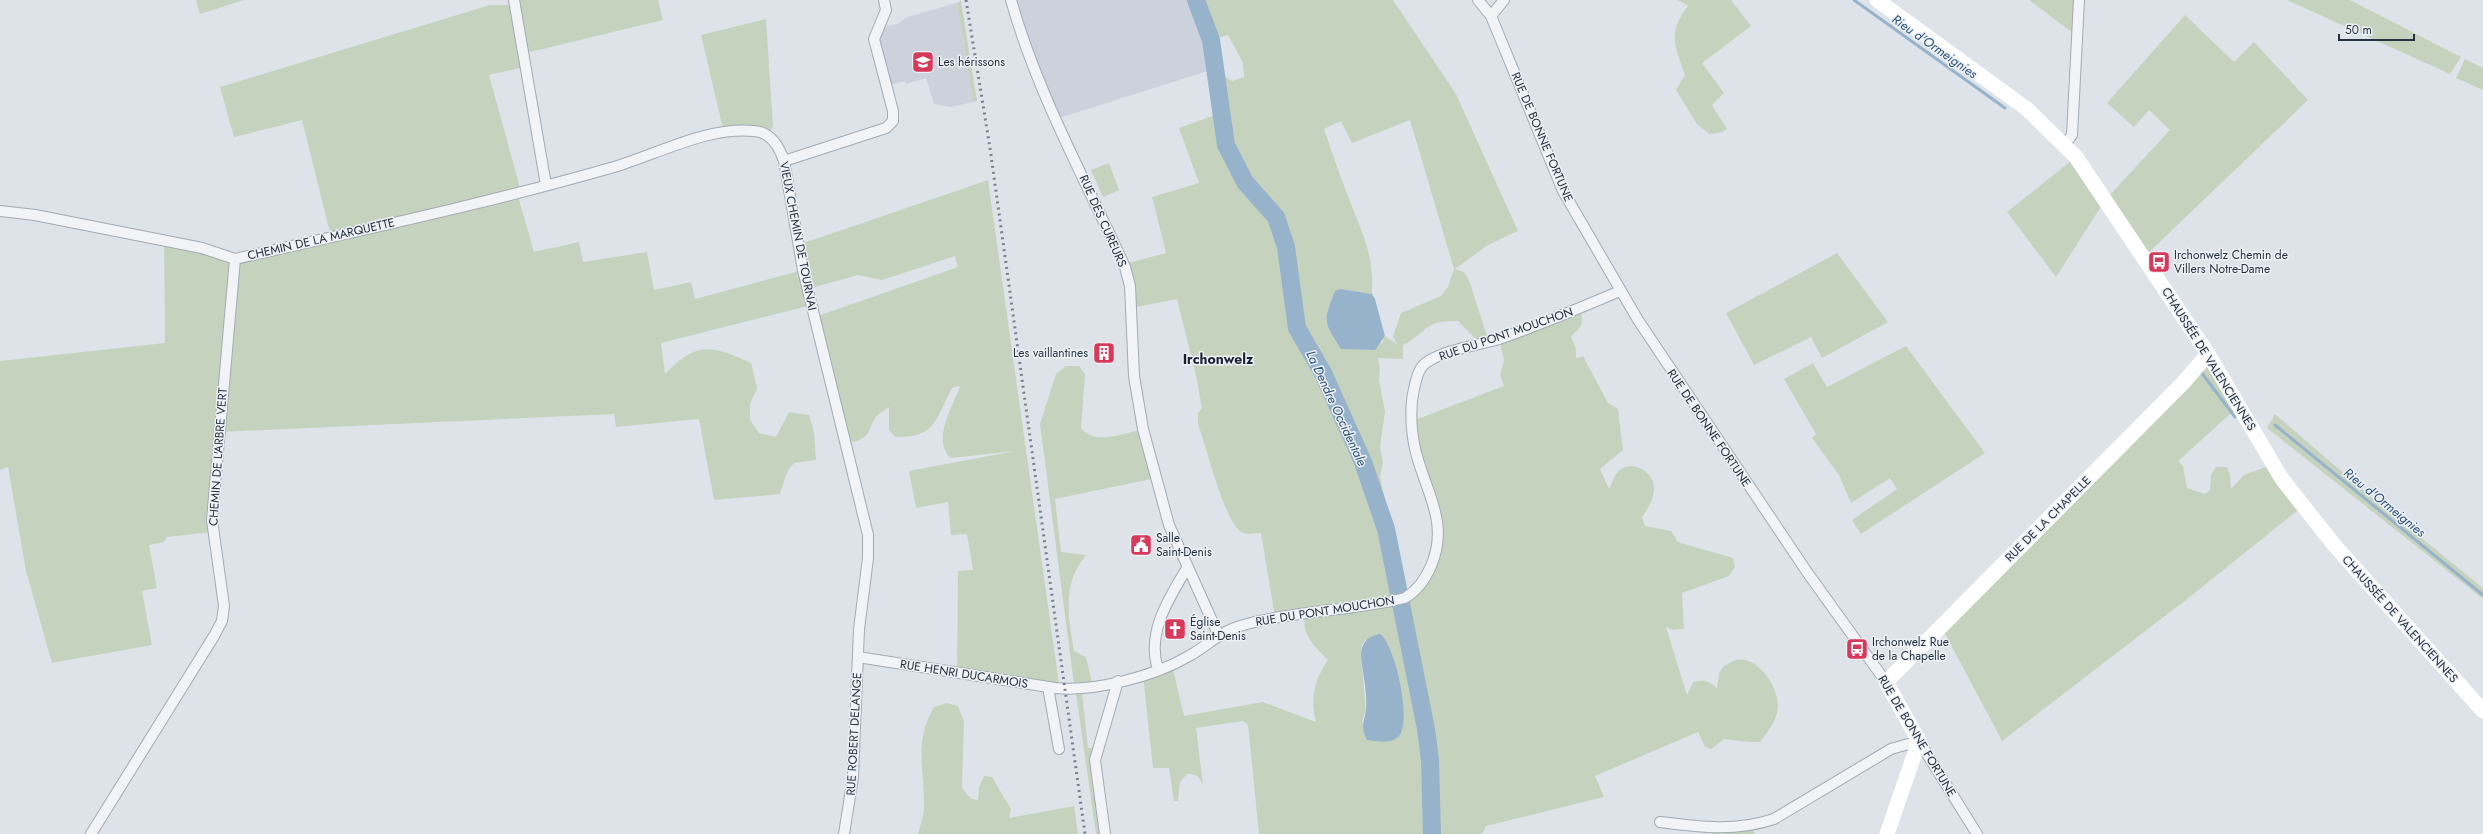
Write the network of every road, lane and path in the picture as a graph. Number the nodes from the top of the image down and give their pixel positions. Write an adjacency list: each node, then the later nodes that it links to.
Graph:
1 (514, 0): 11 (street)
2 (884, 0): 10 (street)
3 (1011, 0): 16 (street, RUE DES CUREURS)
4 (1478, 0): 8 (street, RUE DE BONNE FORTUNE)
5 (1504, 0): 8 (street)
6 (1877, 0): 9 (main road, CHAUSSÉE DE VALENCIENNES)
7 (2079, 0): 9 (street)
8 (1491, 16): 14 (street, RUE DE BONNE FORTUNE)
9 (2064, 144): 15 (main road, CHAUSSÉE DE VALENCIENNES)
10 (784, 161): 11 (street, VIEUX CHEMIN DE TOURNAI); 18 (street, VIEUX CHEMIN DE TOURNAI)
11 (546, 185): 13 (street, CHEMIN DE LA MARQUETTE)
12 (0, 211): 13 (street, CHEMIN DE LA MARQUETTE)
13 (235, 259): 27 (street, CHEMIN DE L'ARBRE VERT)
14 (1620, 291): 17 (street, RUE DU PONT MOUCHON); 21 (street, RUE DE BONNE FORTUNE)
15 (2208, 354): 21 (main road, RUE DE LA CHAPELLE); 23 (main road, CHAUSSÉE DE VALENCIENNES)
16 (1187, 568): 17 (street, RUE DES CUREURS); 19 (street)
17 (1218, 634): 19 (street, RUE DU PONT MOUCHON)
18 (858, 657): 22 (street, RUE HENRI DUCARMOIS); 28 (street, RUE ROBERT DELANGE)
19 (1158, 669): 20 (street, RUE HENRI DUCARMOIS)
20 (1118, 681): 22 (street, RUE HENRI DUCARMOIS); 29 (street)
21 (1886, 682): 24 (main road, RUE DE BONNE FORTUNE)
22 (1048, 687): 25 (street)
23 (2483, 711)
24 (1918, 741): 26 (street); 30 (main road); 31 (street, RUE DE BONNE FORTUNE)
25 (1059, 750)
26 (1660, 822)
27 (91, 834)
28 (844, 834)
29 (1105, 834)
30 (1887, 834)
31 (1978, 834)

